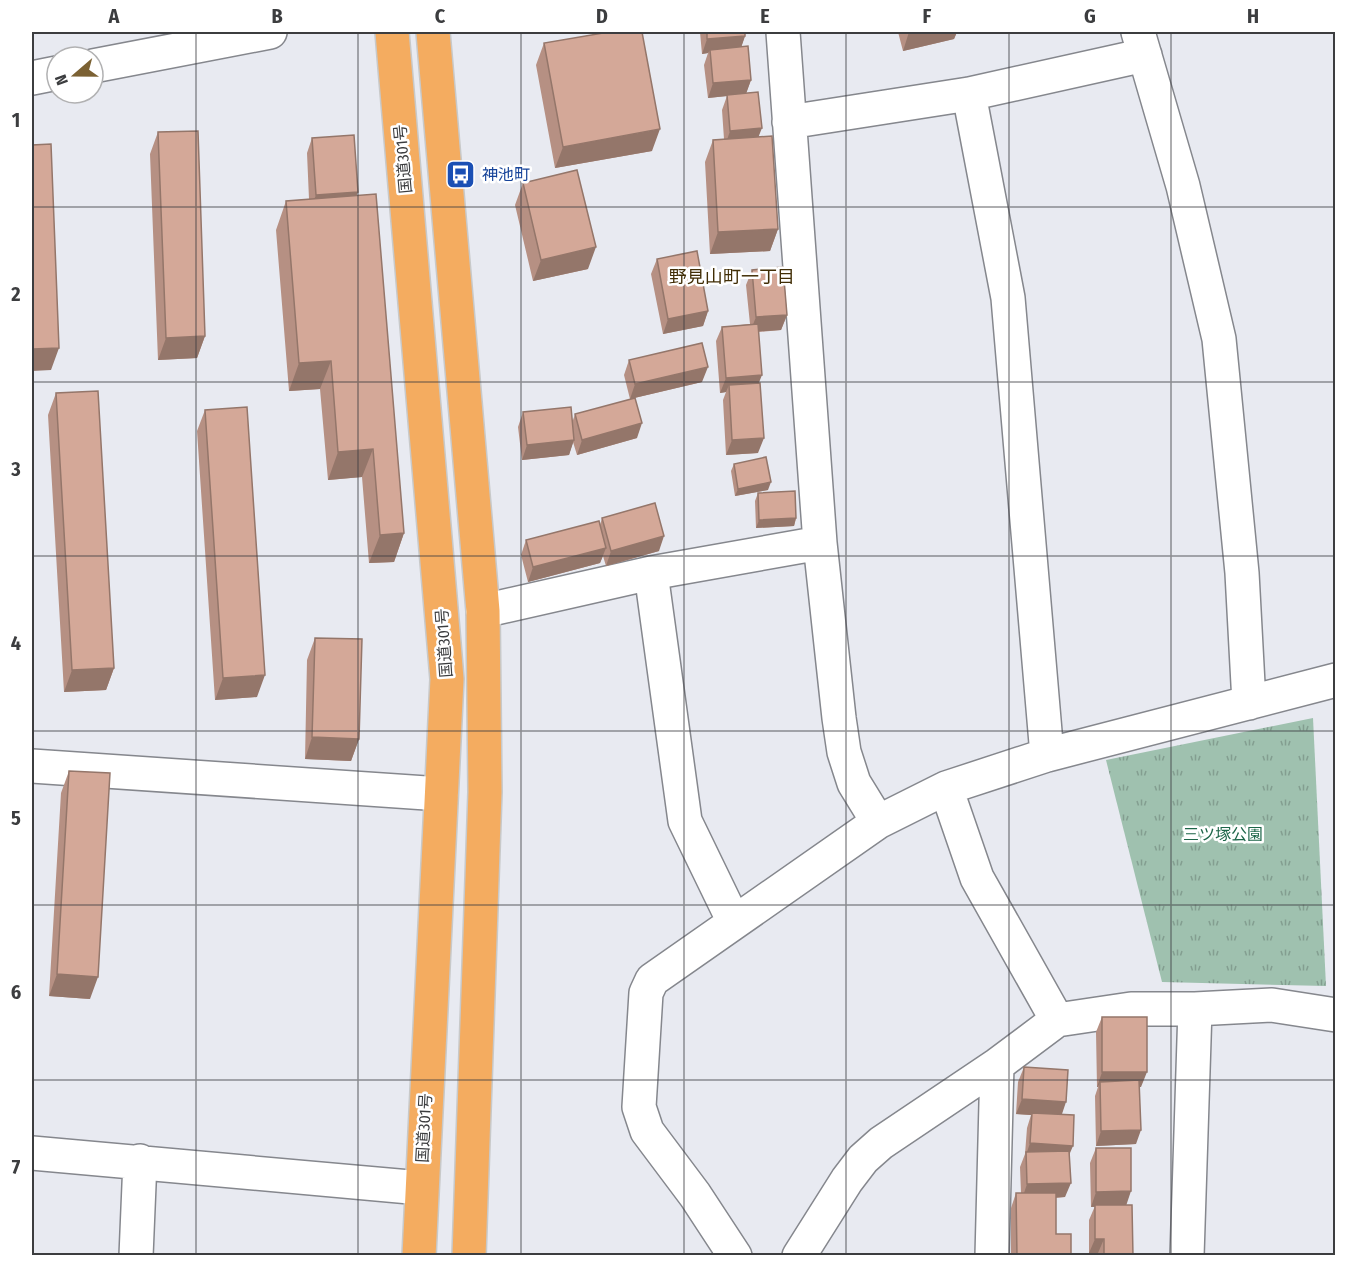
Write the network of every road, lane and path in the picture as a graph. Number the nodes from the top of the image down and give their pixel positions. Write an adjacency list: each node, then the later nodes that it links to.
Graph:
1 (270, 32): 6 (street)
2 (392, 32): 17 (highway, 国道301号)
3 (433, 32): 11 (highway)
4 (783, 32): 8 (street)
5 (1142, 43): 7 (street); 13 (street)
6 (105, 64)
7 (969, 94): 8 (street); 14 (street)
8 (789, 122): 9 (street)
9 (820, 543): 10 (street); 18 (street)
10 (651, 573): 11 (street); 19 (street)
11 (483, 611): 29 (highway)
12 (1335, 680): 13 (street)
13 (1249, 703): 14 (street)
14 (1047, 755): 16 (street)
15 (32, 766): 17 (street)
16 (946, 788): 18 (street); 22 (street)
17 (441, 794): 26 (highway, 国道301号)
18 (878, 822): 19 (street)
19 (734, 922): 30 (street)
20 (1195, 1009): 21 (street); 22 (street); 33 (street)
21 (1335, 1015)
22 (1057, 1020): 23 (street)
23 (997, 1065): 31 (street); 32 (street)
24 (32, 1153): 25 (street)
25 (140, 1161): 26 (street); 27 (street)
26 (421, 1188): 28 (highway, 国道301号)
27 (136, 1256)
28 (419, 1256)
29 (469, 1256)
30 (735, 1256)
31 (799, 1256)
32 (992, 1256)
33 (1187, 1256)

